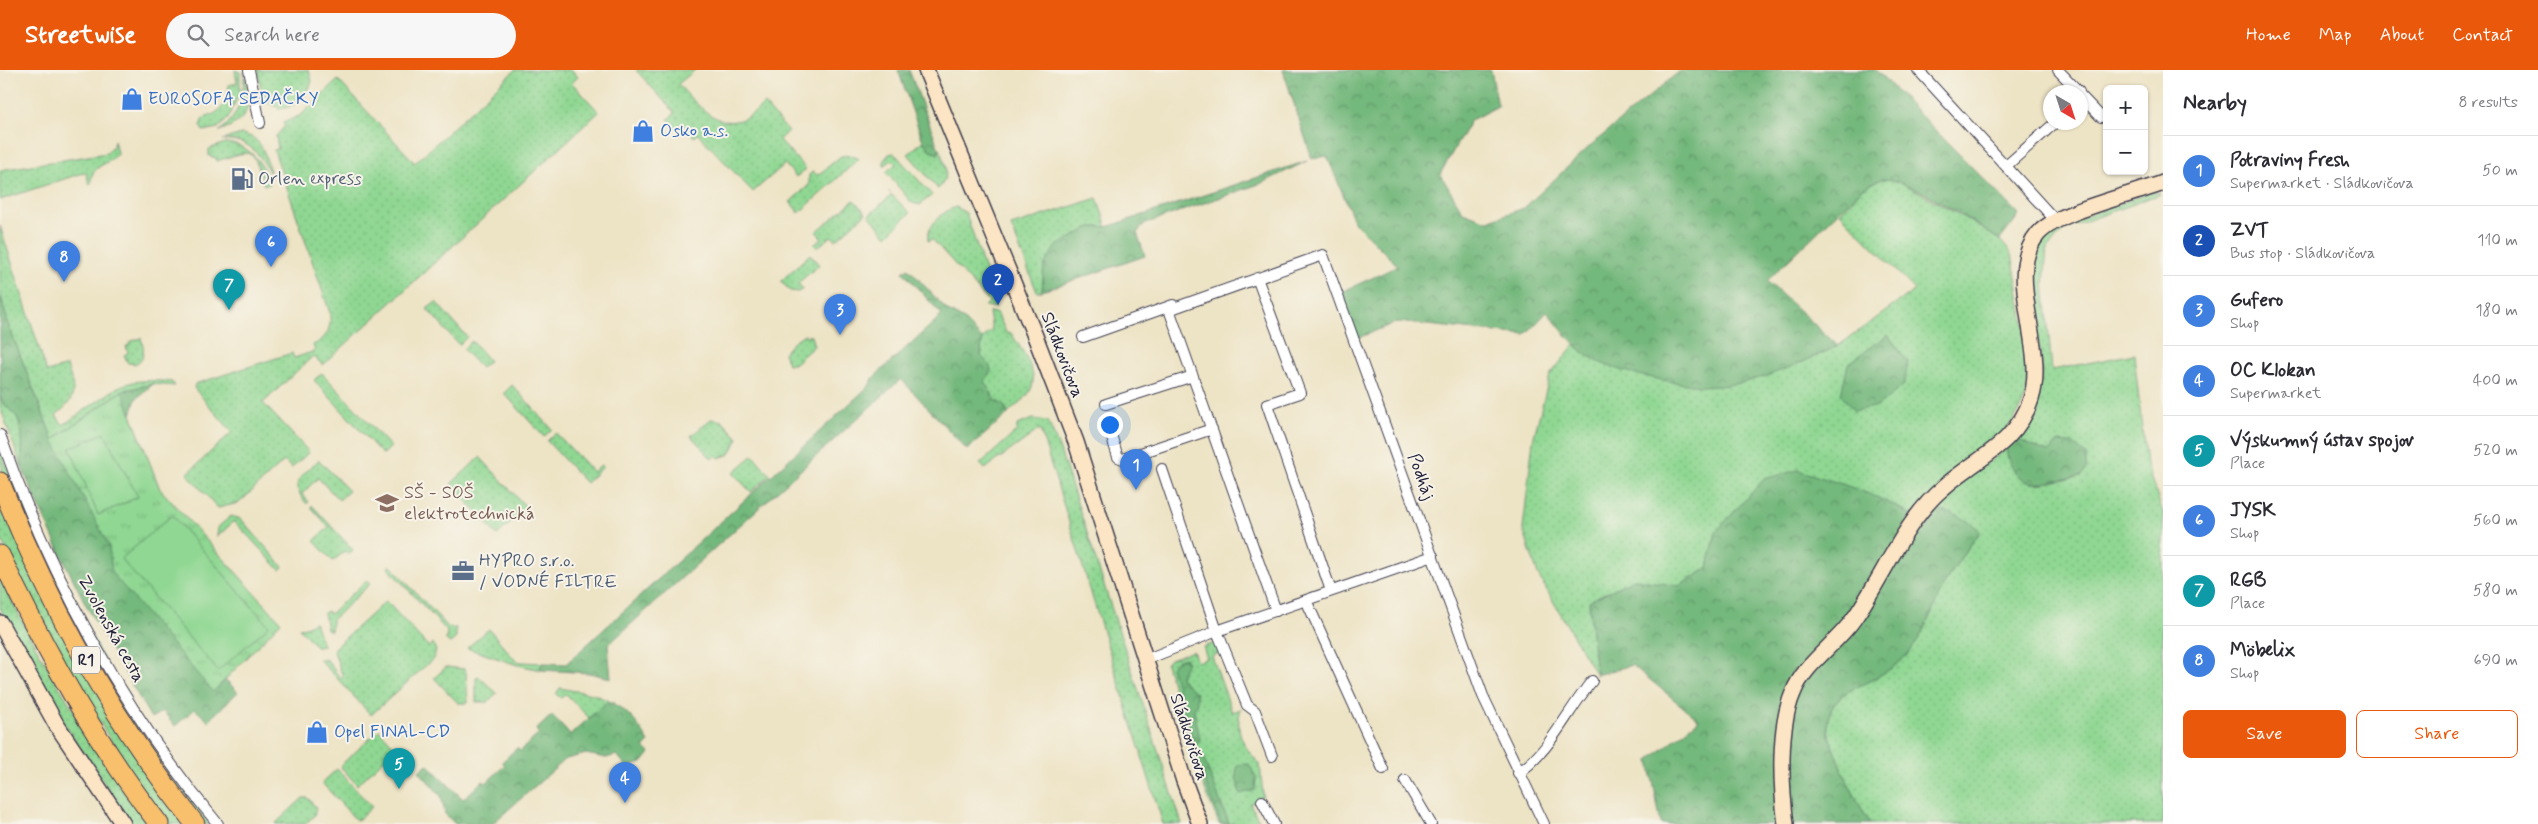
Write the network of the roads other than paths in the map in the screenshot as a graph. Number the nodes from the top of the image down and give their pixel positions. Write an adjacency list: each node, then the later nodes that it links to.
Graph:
1 (249, 70): 8 (street)
2 (926, 70): 30 (main road, Sládkovičova)
3 (1918, 70): 10 (street)
4 (2058, 70): 5 (street)
5 (2071, 85)
6 (2088, 104): 7 (street)
7 (2101, 117)
8 (260, 123)
9 (2047, 130): 10 (street)
10 (2006, 166): 12 (street)
11 (2163, 183): 12 (main road)
12 (2056, 221): 45 (main road)
13 (1257, 278): 16 (street, Podháj); 24 (street, Podháj); 25 (street)
14 (1173, 305): 15 (street, Sládkovičova)
15 (1083, 337)
16 (1193, 376): 17 (street, Sládkovičova); 19 (street, Podháj)
17 (1106, 404)
18 (1106, 420): 19 (street)
19 (1212, 429): 27 (street, Podháj)
20 (0, 435): 40 (street, Zvolenská cesta)
21 (1162, 469): 29 (street)
22 (0, 482): 39 (highway, R1)
23 (0, 555): 38 (highway, R1)
24 (1433, 556): 25 (street); 34 (street, Podháj)
25 (1331, 591): 26 (street)
26 (1306, 600): 27 (street); 33 (street)
27 (1276, 610): 29 (street)
28 (0, 623): 37 (main road)
29 (1217, 631): 30 (street); 32 (street)
30 (1145, 660): 41 (main road, Sládkovičova)
31 (1592, 682): 34 (street)
32 (1272, 756)
33 (1383, 769)
34 (1518, 773): 44 (street, Podháj)
35 (1405, 780): 43 (street)
36 (1262, 801): 42 (street)
37 (123, 824)
38 (160, 824)
39 (195, 824)
40 (218, 824)
41 (1200, 824)
42 (1274, 824)
43 (1431, 824)
44 (1544, 824)
45 (1786, 824)

